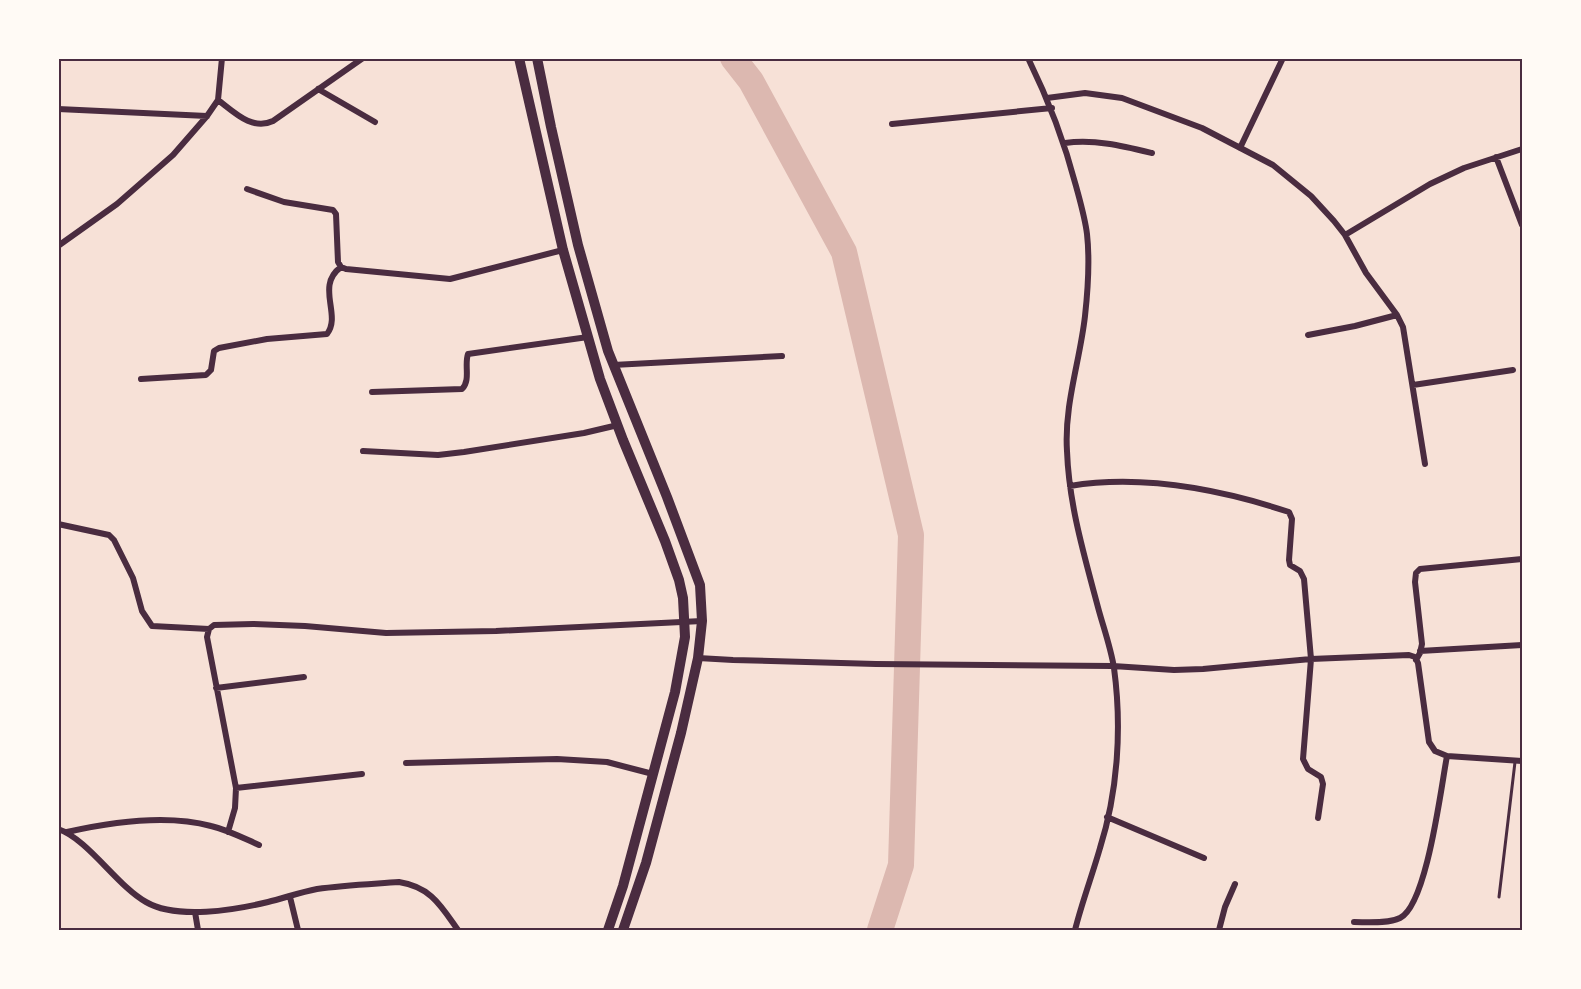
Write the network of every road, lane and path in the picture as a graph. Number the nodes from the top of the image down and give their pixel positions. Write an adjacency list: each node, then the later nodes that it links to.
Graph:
1 (222, 58): 9 (street)
2 (363, 58): 7 (street)
3 (519, 58): 24 (main road)
4 (537, 58): 30 (main road)
5 (1028, 58): 8 (street)
6 (1283, 58): 16 (street)
7 (318, 89): 9 (street); 13 (street)
8 (1047, 98): 10 (street); 16 (street)
9 (218, 100): 12 (street)
10 (1052, 108): 14 (street); 15 (street)
11 (58, 109): 12 (street)
12 (207, 116): 23 (street)
13 (375, 122)
14 (892, 124)
15 (1065, 143): 18 (street); 38 (street)
16 (1240, 148): 22 (street)
17 (1522, 149): 19 (street)
18 (1152, 153)
19 (1496, 157): 21 (street); 22 (street)
20 (247, 189): 25 (street)
21 (1522, 225)
22 (1345, 235): 26 (street)
23 (58, 246)
24 (563, 250): 25 (street); 28 (main road)
25 (341, 267): 32 (street)
26 (1397, 315): 27 (street); 33 (street)
27 (1308, 335)
28 (588, 337): 34 (street); 35 (main road)
29 (782, 356): 30 (street)
30 (613, 365): 41 (main road)
31 (1513, 370): 33 (street)
32 (141, 379)
33 (1413, 385): 37 (street)
34 (372, 392)
35 (618, 425): 36 (street); 42 (main road)
36 (363, 451)
37 (1425, 464)
38 (1070, 486): 47 (street); 49 (street)
39 (58, 524): 43 (street)
40 (1522, 559): 45 (street)
41 (702, 621): 42 (street); 46 (main road)
42 (684, 623): 43 (street); 57 (main road)
43 (209, 629): 51 (street)
44 (1522, 645): 45 (street)
45 (1420, 651): 48 (street)
46 (698, 658): 49 (street); 75 (main road)
47 (1311, 659): 48 (street); 49 (street); 60 (street)
48 (1416, 660): 52 (street)
49 (1113, 666): 59 (street)
50 (304, 677): 51 (street)
51 (216, 687): 58 (street)
52 (1447, 756): 53 (street); 70 (street)
53 (1515, 761): 54 (street); 68 (lane)
54 (1522, 761)
55 (406, 763): 57 (street)
56 (362, 774): 58 (street)
57 (654, 774): 74 (main road)
58 (236, 788): 63 (street)
59 (1107, 817): 65 (street); 76 (street)
60 (1318, 818)
61 (58, 829): 62 (street)
62 (67, 832): 63 (street); 69 (street)
63 (228, 832): 64 (street)
64 (259, 845)
65 (1204, 858)
66 (1235, 884): 77 (street)
67 (290, 897): 69 (street); 72 (street); 73 (street)
68 (1499, 897)
69 (195, 912): 71 (street)
70 (1354, 922)
71 (198, 930)
72 (298, 930)
73 (458, 930)
74 (608, 930)
75 (623, 930)
76 (1075, 930)
77 (1219, 930)

